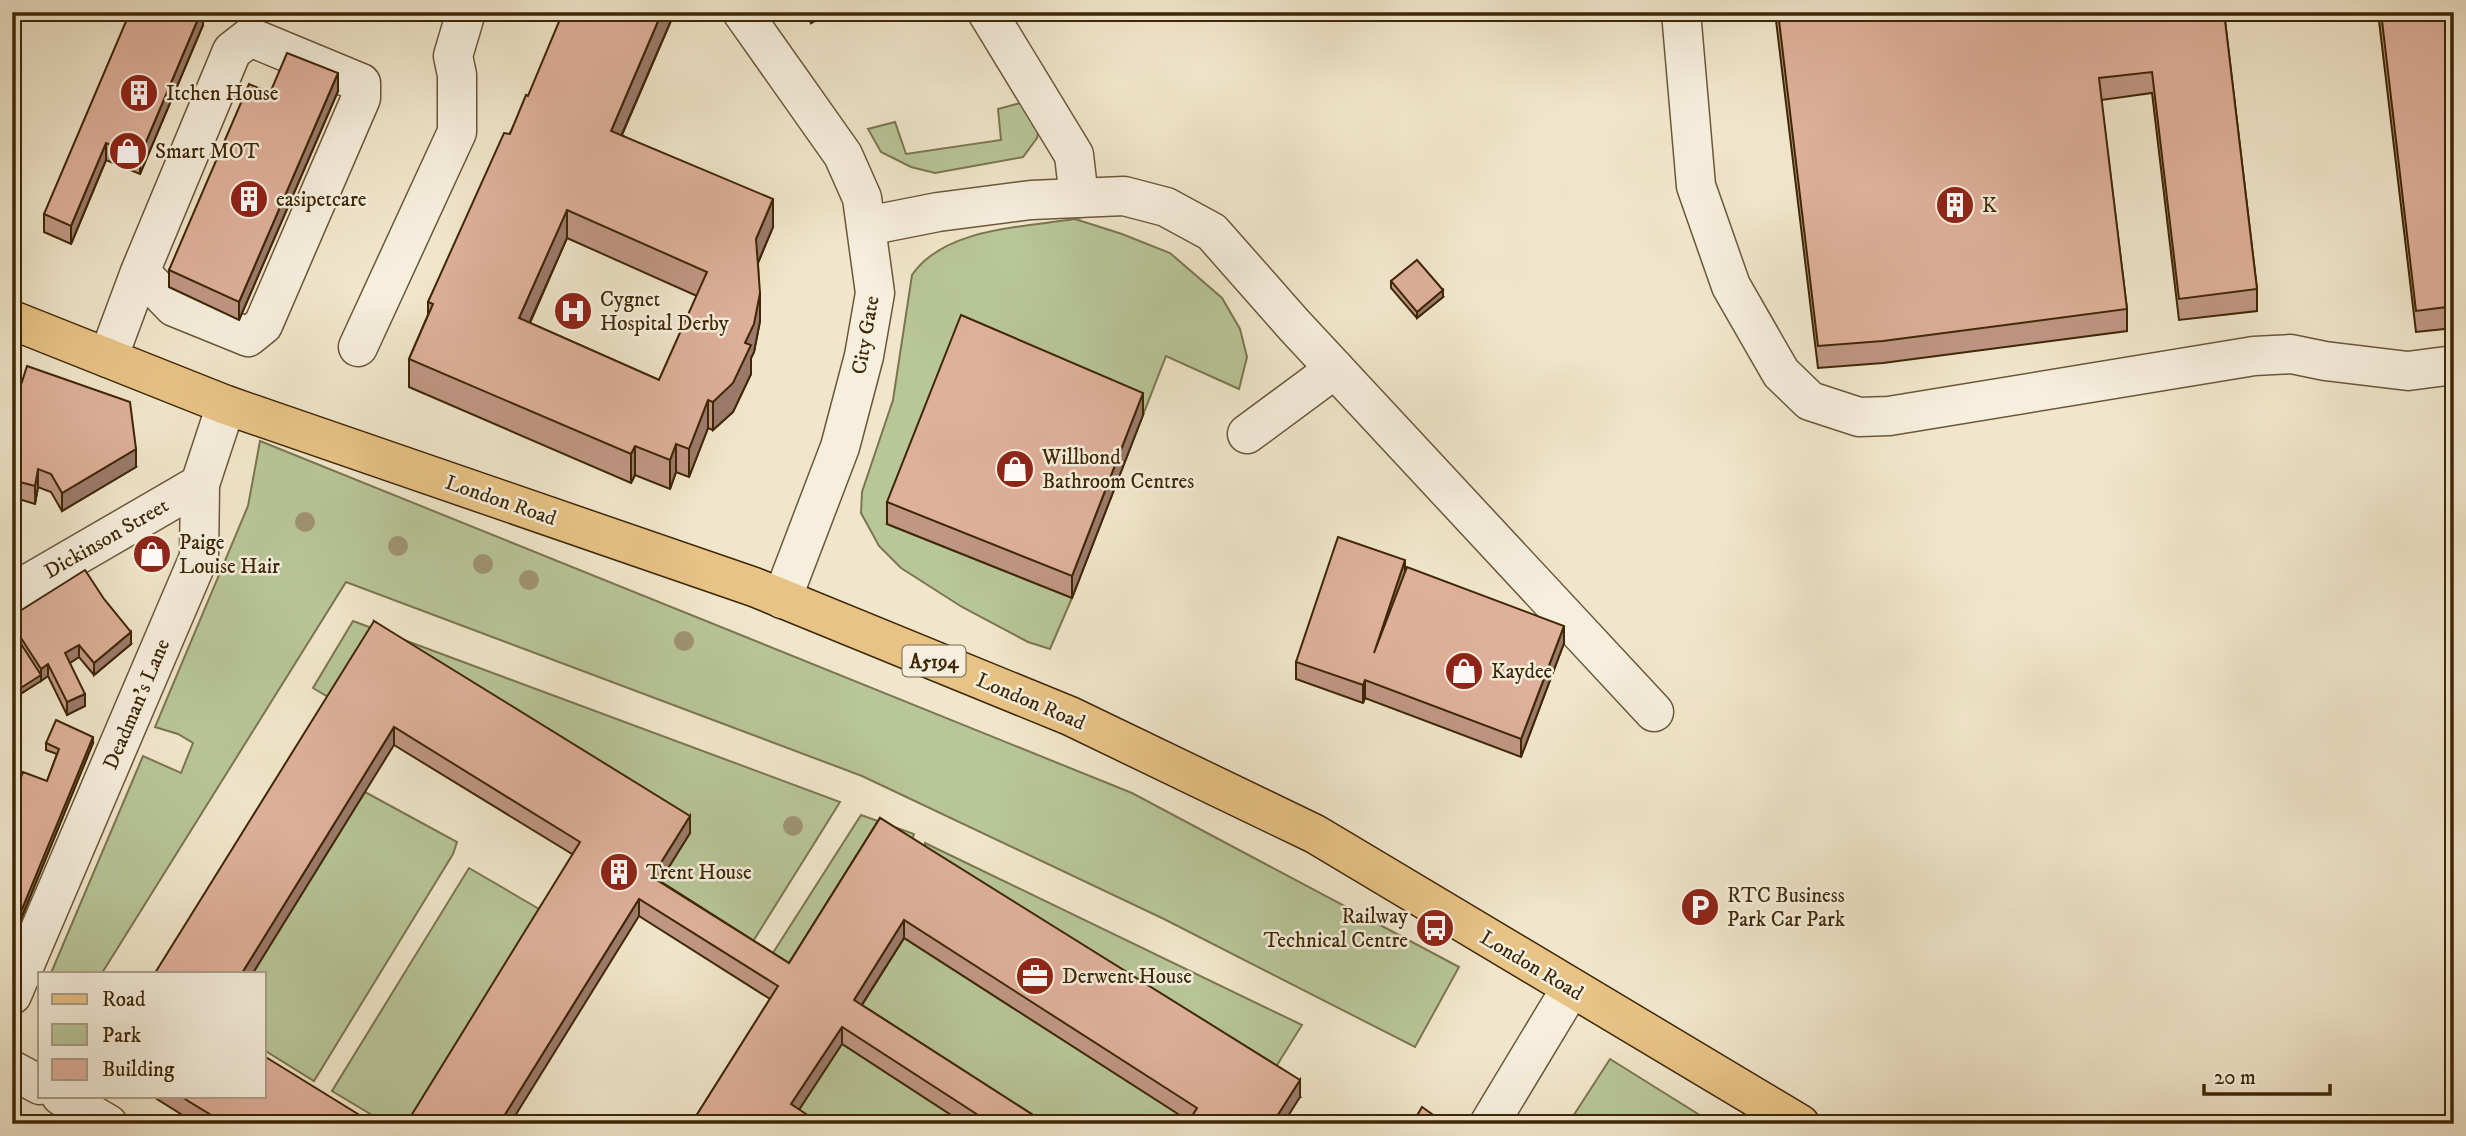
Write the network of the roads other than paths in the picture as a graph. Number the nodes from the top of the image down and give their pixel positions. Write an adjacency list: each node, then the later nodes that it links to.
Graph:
1 (466, 12): 9 (street)
2 (742, 12): 6 (street, City Gate)
3 (987, 12): 5 (street)
4 (1681, 12): 11 (street)
5 (1079, 198): 6 (street); 12 (street)
6 (867, 226): 17 (street, City Gate)
7 (141, 272): 7 (street); 10 (street)
8 (12, 320): 10 (main road, London Road / A5194)
9 (358, 347)
10 (108, 358): 13 (main road, London Road / A5194)
11 (2454, 365)
12 (1335, 369): 14 (street); 18 (street)
13 (226, 405): 15 (street, Deadman's Lane); 17 (main road, London Road / A5194)
14 (1247, 434)
15 (200, 484): 16 (street, Dickinson Street); 20 (street, Deadman's Lane)
16 (12, 593)
17 (782, 598): 19 (main road, London Road / A5194)
18 (1654, 712)
19 (1571, 988): 25 (street); 26 (main road, London Road / A5194)
20 (12, 995)
21 (12, 1070): 22 (street)
22 (38, 1084)
23 (64, 1098): 24 (street)
24 (108, 1124)
25 (1489, 1124)
26 (1800, 1124)

